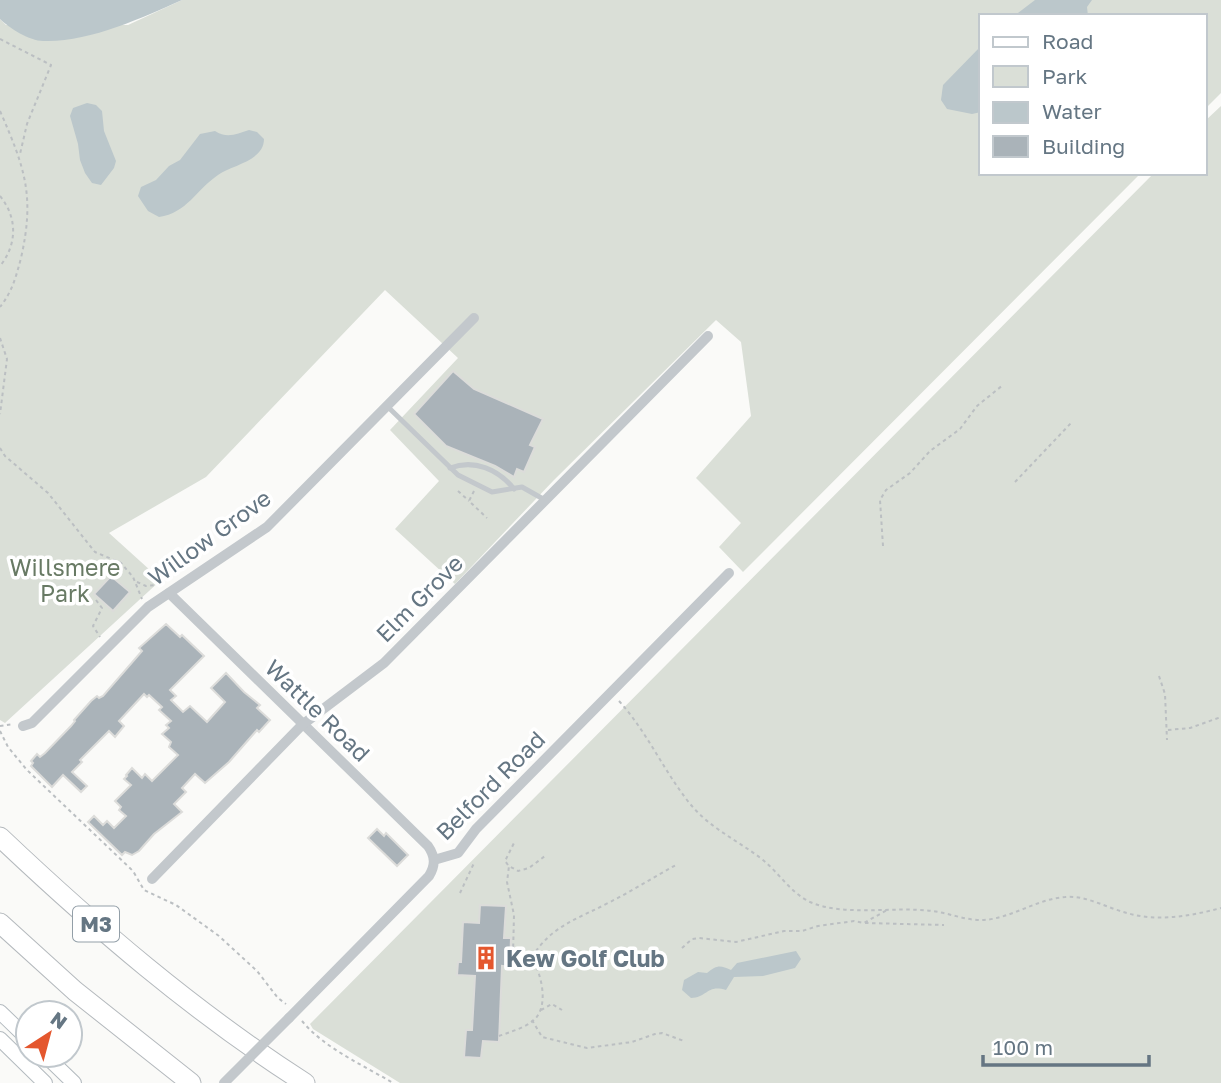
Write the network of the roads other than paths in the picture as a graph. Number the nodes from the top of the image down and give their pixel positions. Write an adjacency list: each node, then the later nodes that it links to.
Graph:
1 (474, 318): 3 (street, Willow Grove)
2 (708, 336): 6 (street, Elm Grove)
3 (387, 407): 4 (lane); 8 (street, Willow Grove)
4 (450, 468): 5 (lane); 5 (lane)
5 (514, 489): 6 (lane)
6 (545, 500): 9 (street, Elm Grove)
7 (729, 573): 12 (street, Belford Road)
8 (169, 593): 9 (street, Wattle Road); 10 (street, Willow Grove)
9 (302, 725): 12 (street, Wattle Road); 13 (street, Elm Grove)
10 (23, 726)
11 (0, 837): 21 (highway, M3)
12 (434, 860): 20 (street, Belford Road, bridge)
13 (152, 879)
14 (0, 923): 19 (highway)
15 (0, 1039): 17 (street)
16 (60, 1069): 18 (street)
17 (45, 1083)
18 (74, 1083)
19 (191, 1083)
20 (224, 1083)
21 (305, 1083)

